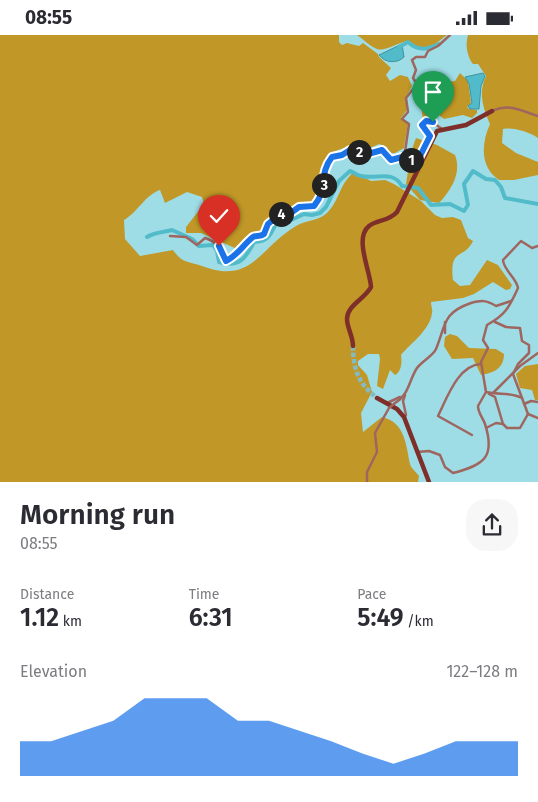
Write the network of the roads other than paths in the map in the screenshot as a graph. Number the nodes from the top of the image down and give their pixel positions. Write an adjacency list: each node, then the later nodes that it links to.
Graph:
1 (450, 35): 5 (street)
2 (492, 111): 3 (street); 4 (street)
3 (538, 117)
4 (442, 129): 5 (street); 12 (street)
5 (410, 160): 6 (street)
6 (170, 236)
7 (538, 246): 8 (street)
8 (511, 301): 9 (street); 10 (street)
9 (445, 321): 11 (street); 16 (street)
10 (495, 322): 14 (street); 15 (street)
11 (445, 333)
12 (353, 347)
13 (538, 353): 15 (street)
14 (481, 364): 17 (street); 28 (street)
15 (513, 374): 17 (street); 18 (street)
16 (406, 392): 22 (street); 22 (street, bridge); 24 (street)
17 (489, 393): 18 (street); 26 (street); 27 (street)
18 (522, 397): 21 (street)
19 (377, 398): 22 (street)
20 (538, 402): 21 (street)
21 (524, 404): 23 (street)
22 (388, 405): 24 (street); 30 (street)
23 (528, 414): 25 (street); 26 (street)
24 (404, 417): 29 (street)
25 (538, 417)
26 (503, 424): 27 (street)
27 (486, 428): 29 (street)
28 (472, 435)
29 (417, 452): 31 (street)
30 (367, 482)
31 (429, 482)

